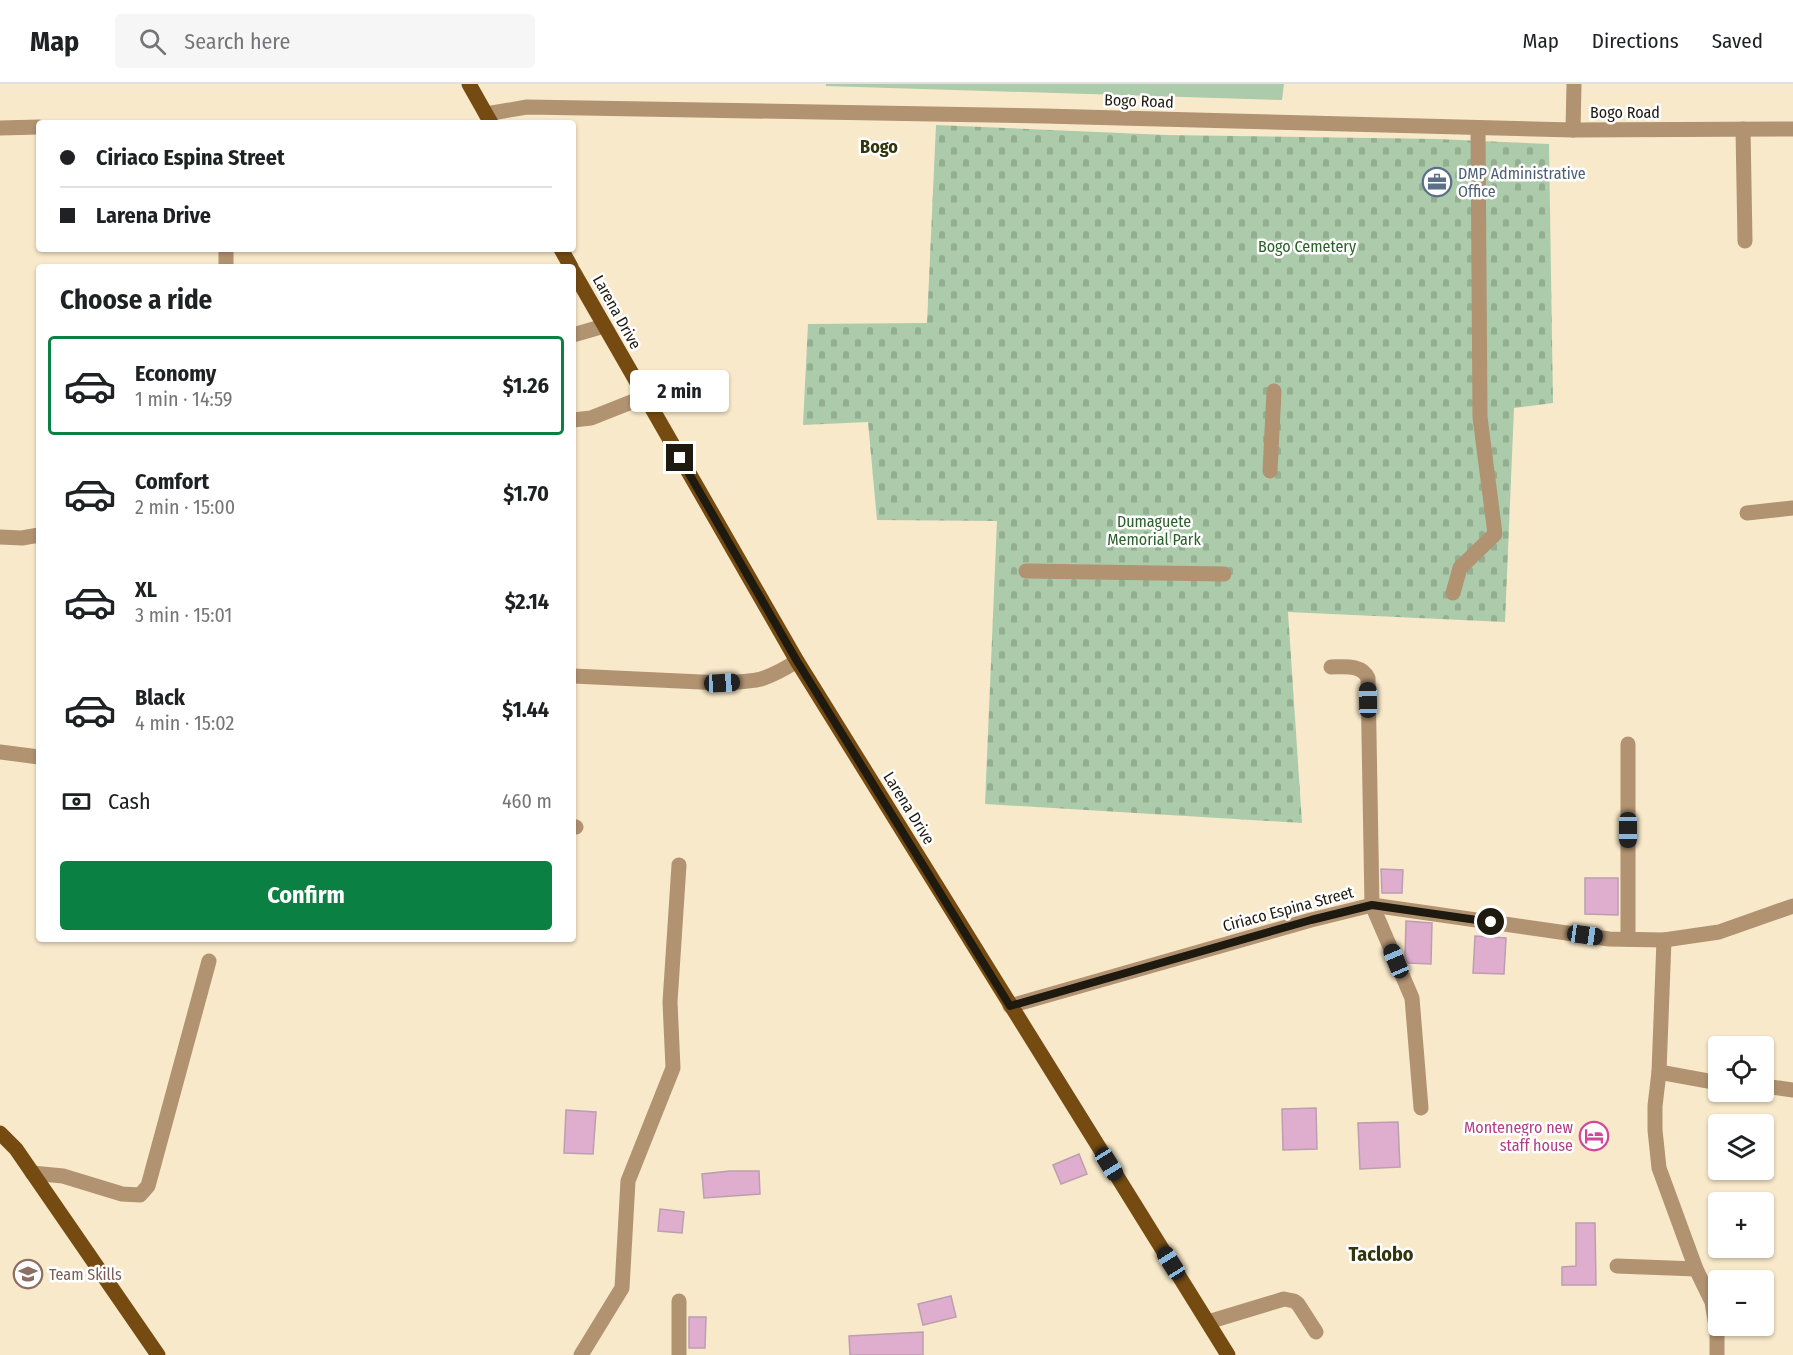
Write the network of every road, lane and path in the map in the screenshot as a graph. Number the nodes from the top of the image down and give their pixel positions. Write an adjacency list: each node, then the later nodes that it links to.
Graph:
1 (469, 84): 3 (main road)
2 (1574, 84): 9 (street)
3 (488, 118): 6 (street, Bogo Road)
4 (36, 127): 5 (street)
5 (0, 128)
6 (1478, 128): 9 (street, Bogo Road); 24 (street)
7 (1743, 129): 8 (street, Bogo Road); 9 (street, Bogo Road); 10 (street)
8 (1793, 129)
9 (1573, 130)
10 (1745, 241)
11 (576, 276): 12 (main road, Larena Drive)
12 (604, 326): 13 (street); 15 (main road, Larena Drive)
13 (576, 333)
14 (1274, 391): 17 (street)
15 (644, 397): 16 (street); 25 (main road, Larena Drive)
16 (576, 420)
17 (1270, 471)
18 (1793, 508): 19 (street)
19 (1747, 513)
20 (36, 536): 21 (street)
21 (0, 537)
22 (1026, 571): 23 (street)
23 (1224, 574)
24 (1453, 593)
25 (797, 661): 27 (street); 37 (main road, Larena Drive)
26 (1331, 667): 32 (street)
27 (576, 676)
28 (1628, 744): 34 (street)
29 (0, 752): 30 (street)
30 (36, 757)
31 (680, 865): 51 (street)
32 (1372, 905): 34 (street, Ciriaco Espina Street); 37 (street, Ciriaco Espina Street); 42 (street)
33 (1793, 906): 35 (street, Ciriaco Espina Street)
34 (1628, 939): 35 (street, Ciriaco Espina Street)
35 (1664, 940): 38 (street)
36 (210, 961): 44 (street)
37 (1010, 1006): 48 (main road, Larena Drive)
38 (1659, 1072): 39 (street); 46 (street)
39 (1708, 1081)
40 (1774, 1087): 41 (street)
41 (1793, 1090)
42 (1421, 1108)
43 (0, 1133): 44 (main road)
44 (32, 1173): 50 (main road)
45 (1617, 1266): 46 (street)
46 (1696, 1269): 54 (street)
47 (679, 1301): 52 (street)
48 (1208, 1322): 49 (street); 53 (main road, Larena Drive)
49 (1316, 1332)
50 (158, 1355)
51 (581, 1355)
52 (679, 1355)
53 (1228, 1355)
54 (1718, 1355)

